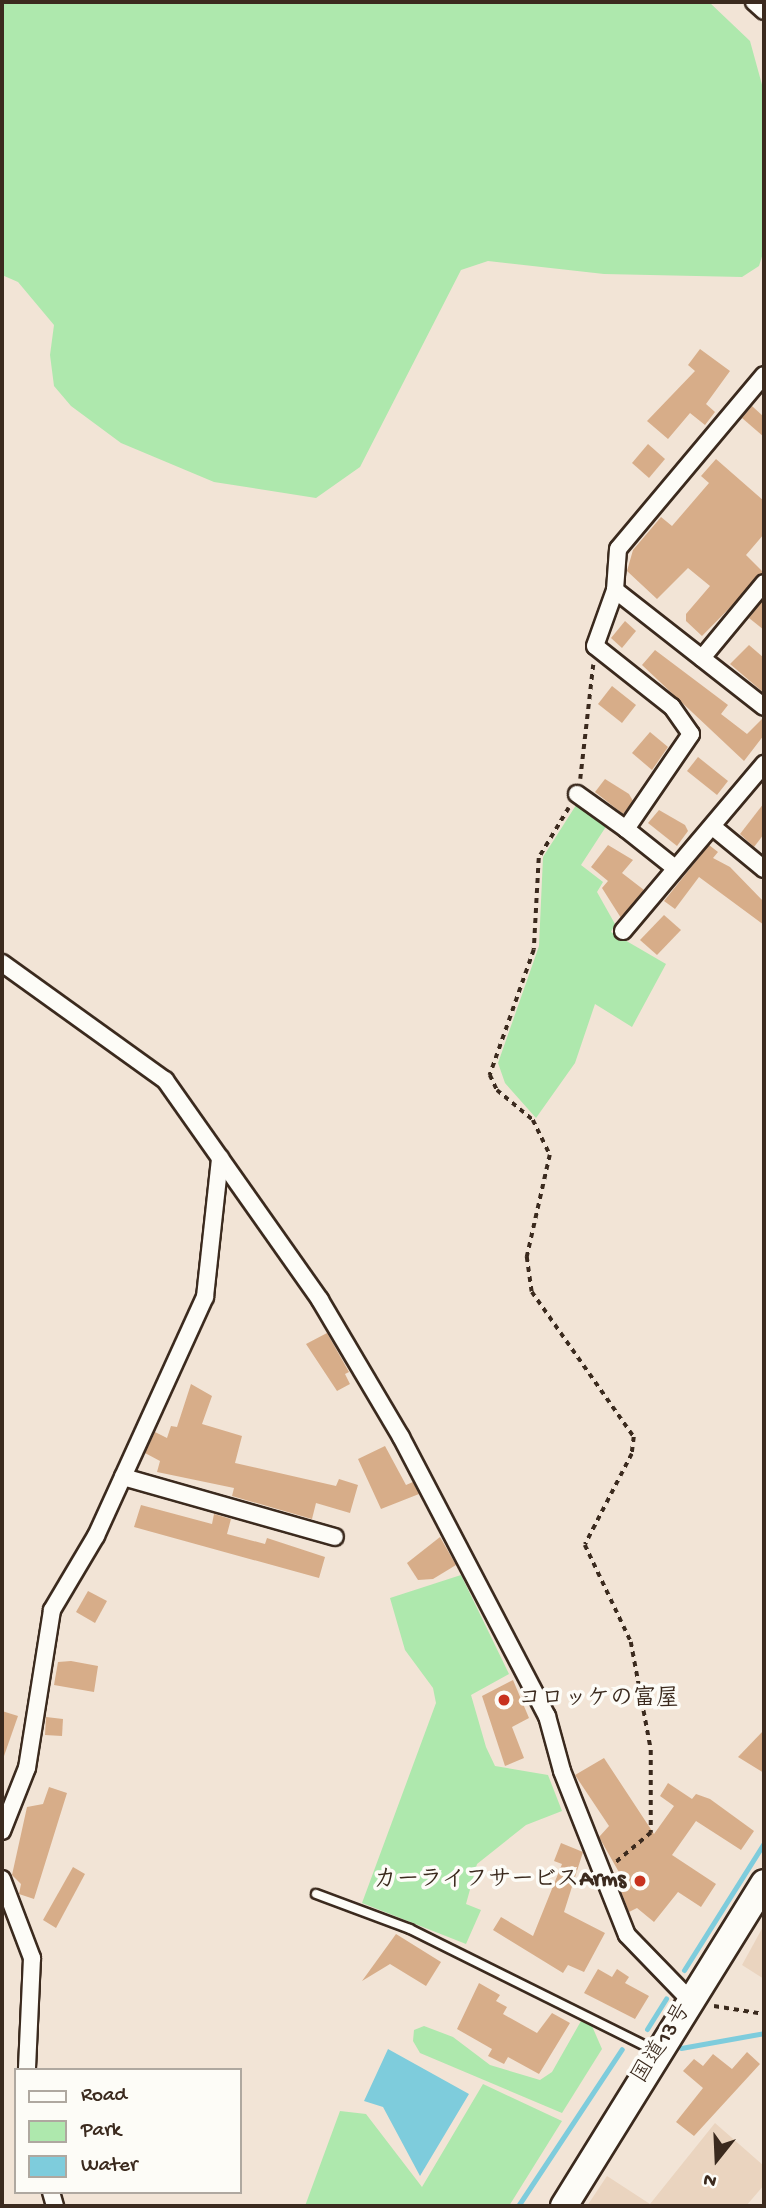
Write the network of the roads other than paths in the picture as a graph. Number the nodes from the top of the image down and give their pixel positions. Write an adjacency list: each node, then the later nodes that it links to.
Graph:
1 (754, 2): 2 (street)
2 (764, 11)
3 (764, 375): 5 (street)
4 (764, 583): 6 (street)
5 (615, 590): 6 (street); 11 (street)
6 (702, 658): 7 (street)
7 (764, 707)
8 (764, 764): 10 (street)
9 (577, 794): 11 (street)
10 (713, 827): 12 (street); 13 (street)
11 (626, 829): 12 (street)
12 (675, 869): 14 (street)
13 (764, 869)
14 (623, 931)
15 (2, 963): 16 (street)
16 (220, 1158): 17 (street); 23 (street)
17 (123, 1477): 18 (street); 19 (street)
18 (335, 1537)
19 (2, 1831)
20 (764, 1883): 23 (highway, 国道13号)
21 (3, 1890): 25 (street)
22 (316, 1894): 24 (lane)
23 (690, 2000): 24 (highway, 国道13号)
24 (659, 2052): 26 (highway, 国道13号)
25 (27, 2068)
26 (564, 2206)

